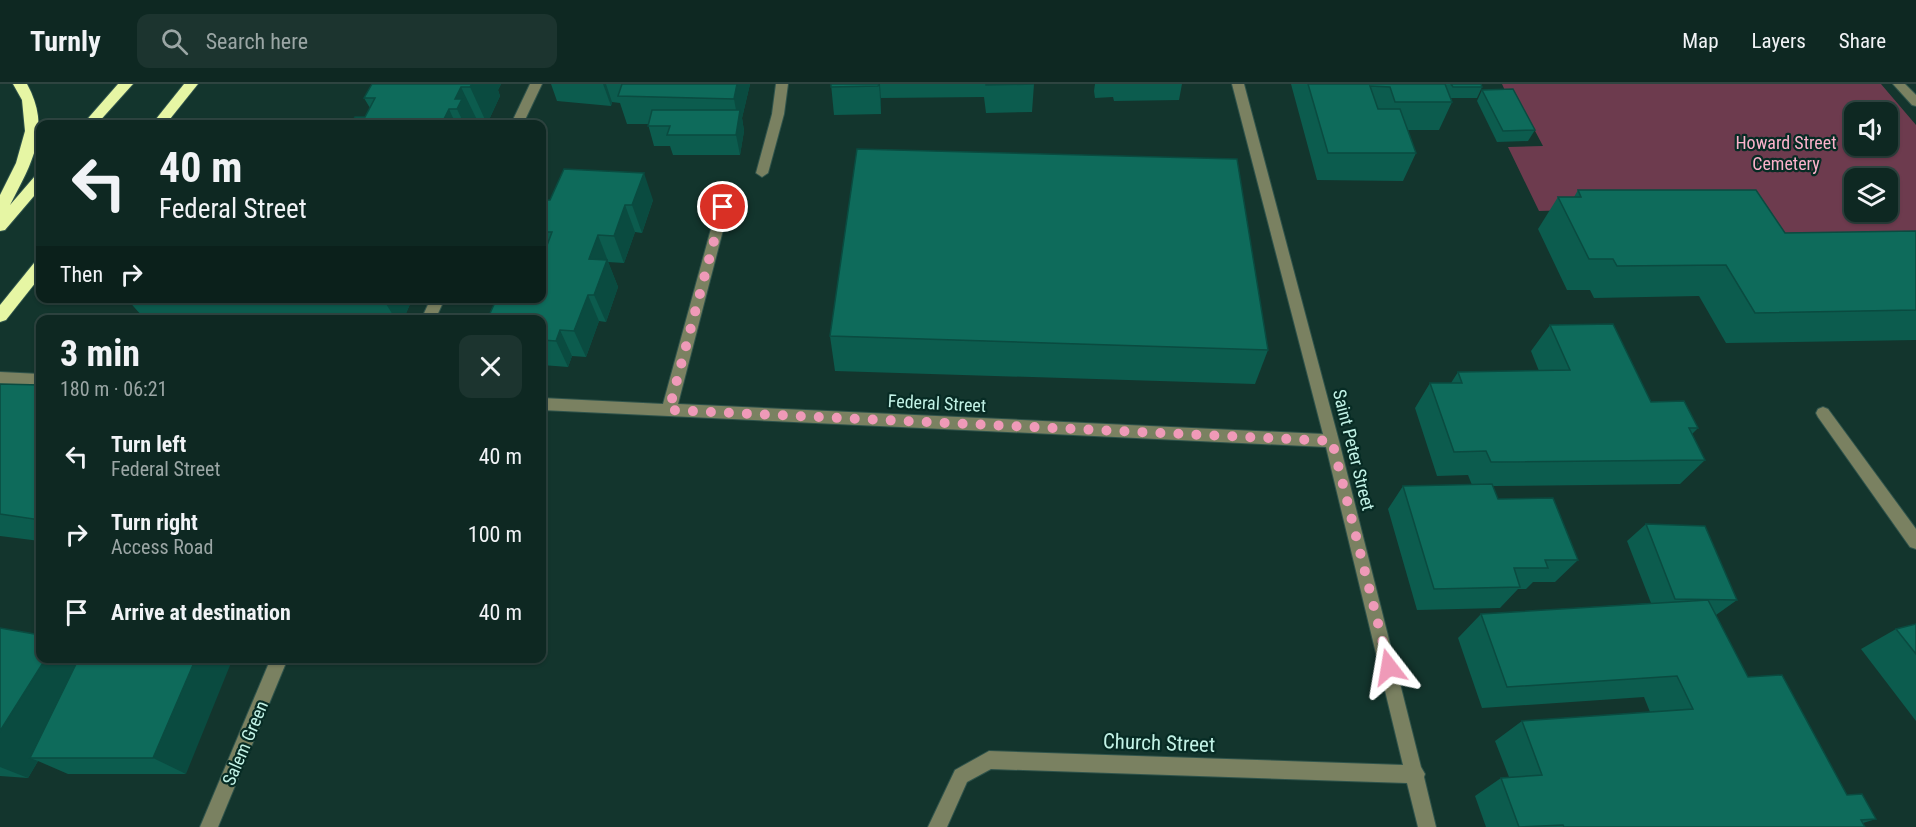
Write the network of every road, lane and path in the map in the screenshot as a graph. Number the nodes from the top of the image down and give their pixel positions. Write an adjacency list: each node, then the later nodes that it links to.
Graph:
1 (20, 84): 15 (highway)
2 (126, 84): 9 (highway)
3 (191, 84): 10 (highway)
4 (536, 84): 11 (street)
5 (782, 84): 12 (street)
6 (1238, 84): 24 (street, Saint Peter Street)
7 (1899, 84): 8 (street)
8 (1916, 102)
9 (94, 120)
10 (162, 120)
11 (519, 120)
12 (762, 173)
13 (36, 185): 16 (highway)
14 (723, 207): 22 (street)
15 (0, 209)
16 (0, 226)
17 (36, 272): 18 (highway)
18 (0, 316)
19 (0, 378): 20 (street)
20 (36, 380)
21 (546, 404): 22 (street, Federal Street)
22 (669, 410): 24 (street, Federal Street)
23 (1823, 413): 25 (street)
24 (1332, 441): 27 (street, Saint Peter Street)
25 (1916, 542)
26 (278, 663): 28 (street, Salem Green)
27 (1416, 774): 29 (street, Church Street); 30 (street, Saint Peter Street)
28 (209, 827)
29 (937, 827)
30 (1427, 827)

